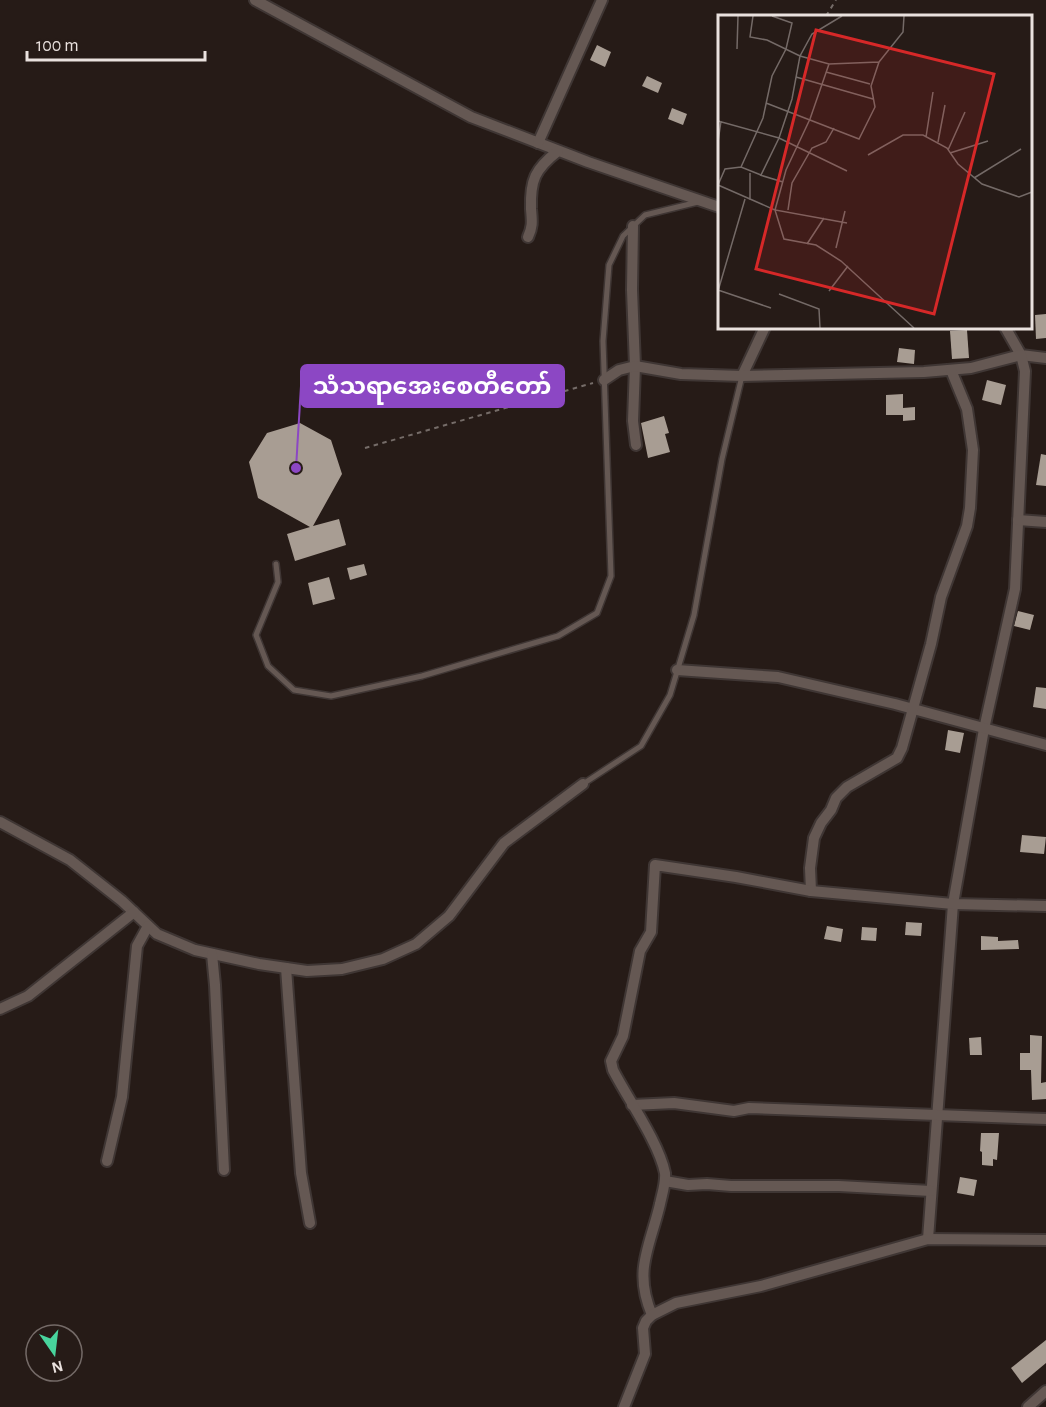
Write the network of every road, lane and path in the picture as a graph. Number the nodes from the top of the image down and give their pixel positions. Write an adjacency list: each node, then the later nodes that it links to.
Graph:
1 (255, 0): 5 (street)
2 (602, 0): 5 (street)
3 (836, 0): 4 (path)
4 (827, 15)
5 (538, 143): 6 (street)
6 (558, 151): 7 (street); 10 (street)
7 (703, 201): 8 (street); 9 (lane)
8 (718, 207)
9 (633, 226): 15 (street); 18 (lane)
10 (528, 237)
11 (765, 328): 17 (street)
12 (1006, 328): 13 (street)
13 (1021, 355): 14 (street); 16 (street); 21 (street)
14 (1046, 358)
15 (635, 366): 17 (street); 18 (street); 19 (street)
16 (951, 370): 17 (street); 25 (street)
17 (741, 376): 24 (lane)
18 (604, 380): 20 (path); 23 (lane)
19 (636, 445)
20 (365, 448)
21 (1018, 520): 22 (street); 26 (street)
22 (1046, 522)
23 (276, 564)
24 (677, 670): 25 (street); 28 (lane)
25 (912, 709): 26 (street); 30 (street)
26 (984, 729): 27 (street); 31 (street)
27 (1046, 745)
28 (583, 784): 36 (street)
29 (0, 822): 33 (street)
30 (811, 891): 31 (street); 38 (street)
31 (953, 904): 32 (street); 39 (street)
32 (1046, 906)
33 (134, 912): 34 (street); 37 (street)
34 (148, 926): 35 (street); 41 (street)
35 (212, 954): 36 (street); 42 (street)
36 (286, 968): 45 (street)
37 (0, 1009)
38 (632, 1105): 39 (street); 43 (street)
39 (937, 1115): 40 (street); 44 (street)
40 (1046, 1119)
41 (107, 1161)
42 (224, 1170)
43 (665, 1181): 44 (street); 48 (street)
44 (931, 1191): 46 (street)
45 (310, 1223)
46 (928, 1239): 47 (street); 48 (street)
47 (1046, 1240)
48 (652, 1315): 50 (street)
49 (1046, 1391): 51 (street)
50 (624, 1407)
51 (1028, 1407)

